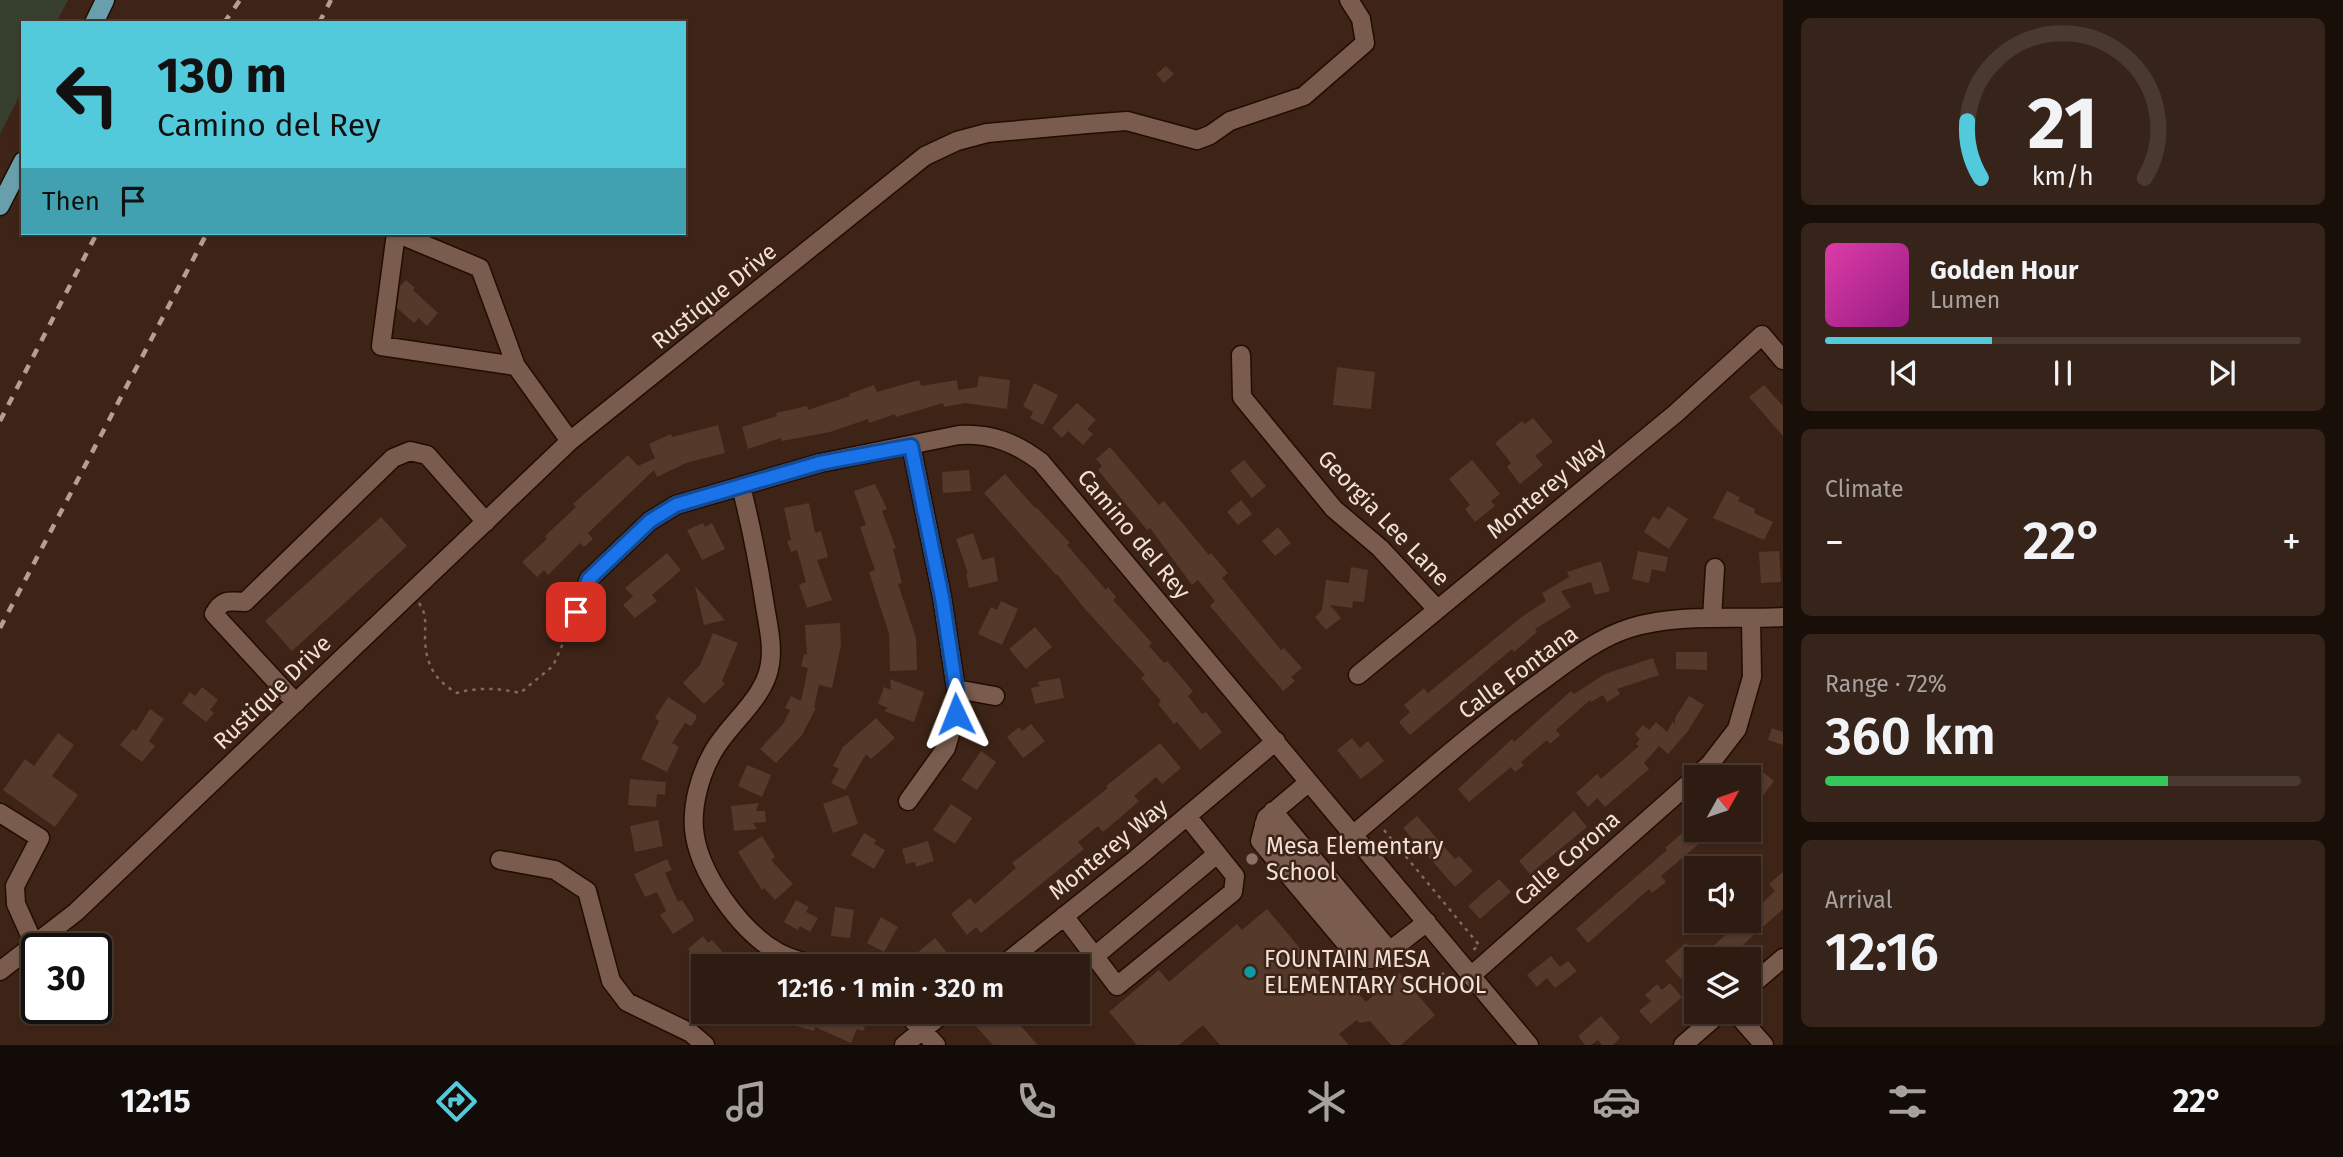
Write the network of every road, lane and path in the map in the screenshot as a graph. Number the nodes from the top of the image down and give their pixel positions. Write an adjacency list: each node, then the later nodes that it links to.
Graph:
1 (106, 0): 3 (main road)
2 (1349, 0): 11 (street, Rustique Drive)
3 (95, 21)
4 (21, 165): 5 (main road)
5 (0, 206)
6 (396, 235): 10 (street)
7 (401, 235): 10 (street)
8 (1241, 355): 17 (street, Georgia Lee Lane)
9 (1783, 360): 17 (street, Monterey Way)
10 (516, 366): 11 (street)
11 (570, 441): 14 (street, Rustique Drive)
12 (911, 446): 13 (street, Camino del Rey); 23 (street); 26 (street, Camino del Rey)
13 (741, 486): 18 (street, Camino del Rey); 44 (street)
14 (486, 522): 16 (street, Rustique Drive); 25 (street)
15 (1715, 568): 20 (street)
16 (412, 593): 18 (path); 25 (street, Rustique Drive)
17 (1437, 609): 22 (street, Monterey Way)
18 (576, 612)
19 (1783, 617): 21 (street, Calle Fontana)
20 (1713, 618): 21 (street, Calle Fontana); 35 (street, Calle Fontana)
21 (1751, 619): 27 (street, Calle Corona)
22 (1358, 674)
23 (956, 689): 24 (street); 30 (street)
24 (995, 696)
25 (296, 703): 42 (street, Rustique Drive)
26 (1276, 741): 28 (street, Camino del Rey); 32 (street, Monterey Way)
27 (1709, 765)
28 (1309, 782): 33 (street); 35 (street, Camino del Rey)
29 (1684, 788): 52 (street, Calle Corona)
30 (908, 801)
31 (0, 813): 38 (street)
32 (1187, 816): 36 (street); 39 (street, Monterey Way)
33 (1269, 818): 46 (street); 46 (street)
34 (1383, 830): 49 (path)
35 (1354, 834): 40 (street, Camino del Rey)
36 (1217, 854): 47 (street); 47 (street)
37 (500, 860): 59 (street)
38 (7, 881): 41 (street)
39 (1064, 916): 45 (street, Monterey Way); 47 (street)
40 (1427, 922): 46 (street); 49 (street, Camino del Rey)
41 (29, 933)
42 (48, 933)
43 (21, 954): 50 (street, Rustique Drive)
44 (782, 954)
45 (1017, 954)
46 (1383, 955)
47 (1095, 956)
48 (1783, 958): 53 (street)
49 (1460, 961): 51 (path); 52 (street, Camino del Rey)
50 (0, 971)
51 (1441, 975)
52 (1472, 975): 62 (street, Camino del Rey)
53 (1761, 977)
54 (916, 1024): 58 (street)
55 (930, 1024): 58 (street)
56 (1707, 1024): 63 (street)
57 (1746, 1024): 64 (street)
58 (922, 1030): 60 (street); 61 (street)
59 (705, 1045)
60 (904, 1045)
61 (936, 1045)
62 (1529, 1045)
63 (1683, 1045)
64 (1764, 1045)

